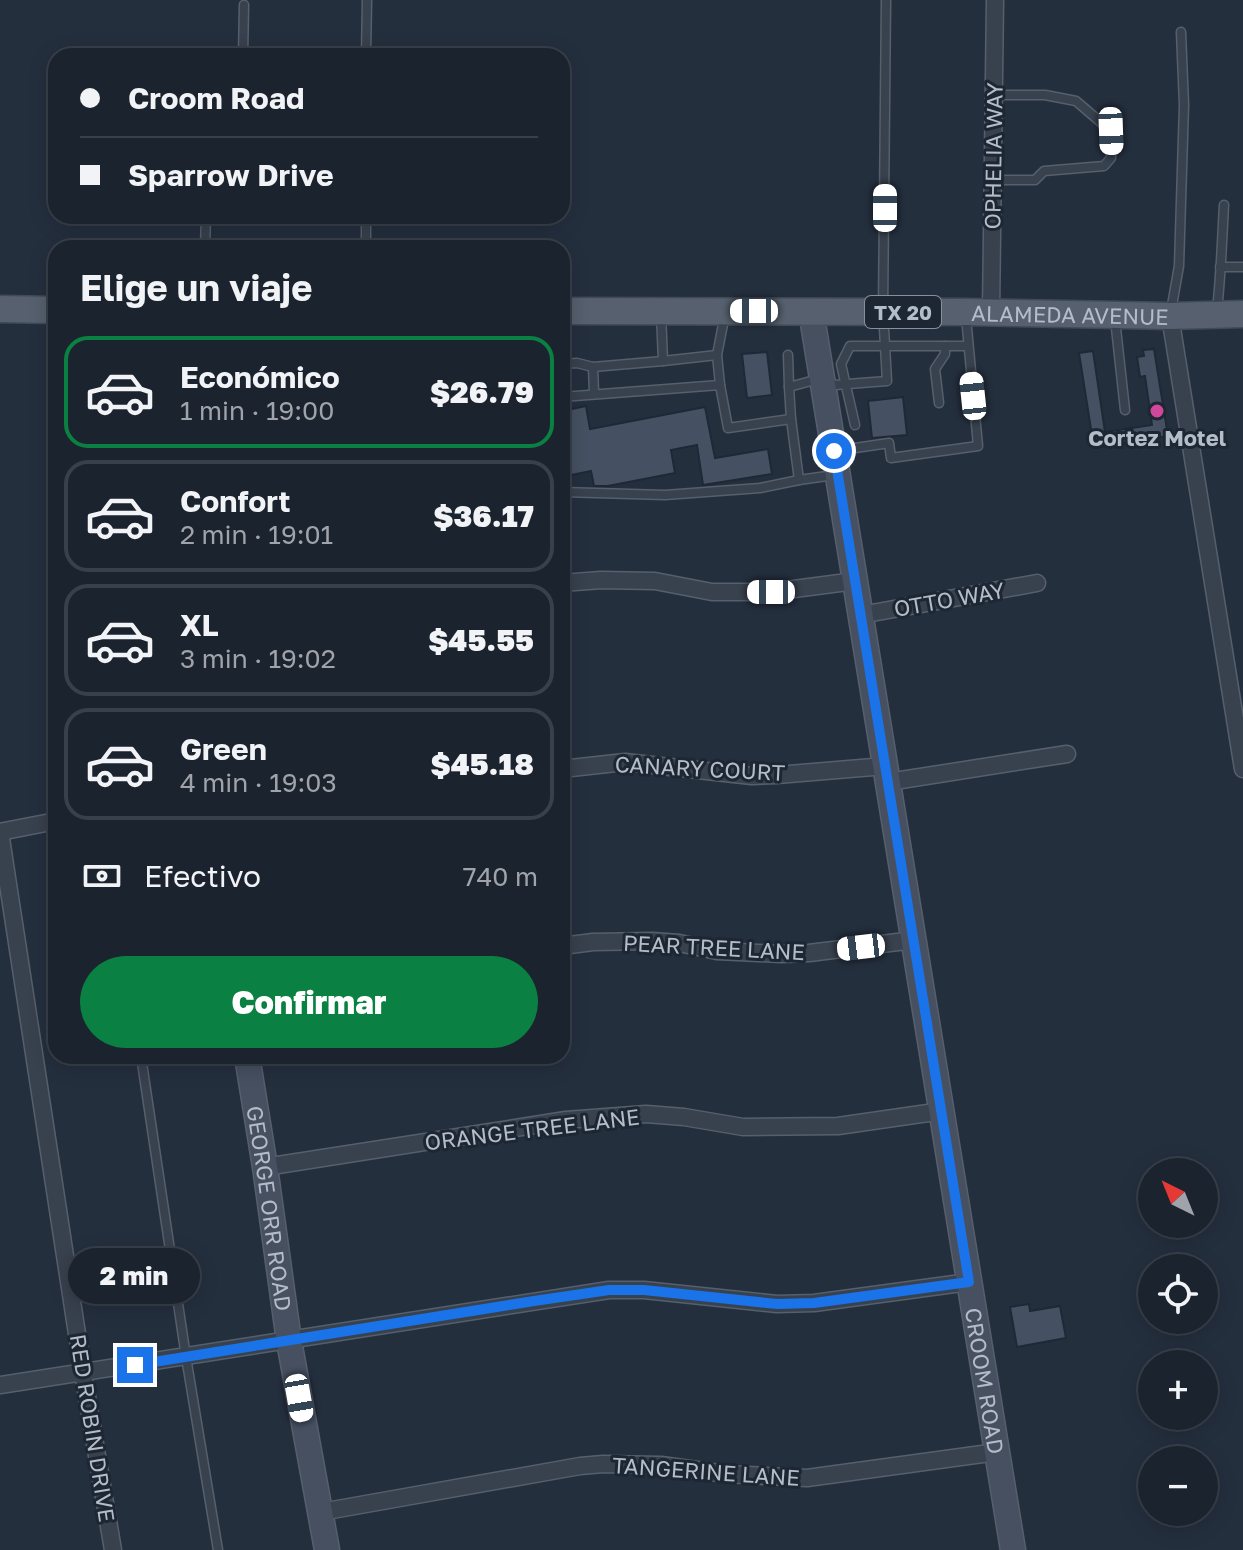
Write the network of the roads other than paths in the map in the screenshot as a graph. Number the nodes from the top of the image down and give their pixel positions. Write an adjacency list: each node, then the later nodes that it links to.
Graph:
1 (367, 0): 7 (lane)
2 (886, 0): 19 (lane)
3 (995, 0): 8 (street, OPHELIA WAY)
4 (244, 5): 6 (lane)
5 (1181, 32): 24 (lane)
6 (243, 48)
7 (366, 48)
8 (993, 95): 9 (street, OPHELIA WAY); 9 (lane)
9 (993, 180): 20 (street, OPHELIA WAY)
10 (1224, 205): 11 (lane)
11 (1220, 267): 12 (lane); 23 (lane)
12 (1243, 267)
13 (0, 309): 14 (main road)
14 (48, 310)
15 (570, 311): 16 (main road, ALAMEDA AVENUE / TX 20)
16 (660, 311): 17 (main road, ALAMEDA AVENUE / TX 20); 30 (lane)
17 (726, 311): 18 (main road, ALAMEDA AVENUE / TX 20); 28 (lane)
18 (811, 311): 19 (main road, ALAMEDA AVENUE / TX 20); 33 (street, CROOM ROAD)
19 (883, 311): 20 (main road, ALAMEDA AVENUE / TX 20); 25 (lane)
20 (978, 312): 22 (main road, ALAMEDA AVENUE / TX 20); 27 (lane)
21 (1243, 314): 23 (main road, ALAMEDA AVENUE / TX 20)
22 (1115, 315): 24 (main road, ALAMEDA AVENUE / TX 20); 40 (lane)
23 (1216, 315): 24 (main road, ALAMEDA AVENUE / TX 20)
24 (1170, 316): 52 (street)
25 (886, 346): 26 (lane); 34 (lane); 34 (lane)
26 (945, 346): 27 (lane); 39 (lane)
27 (968, 346): 43 (lane)
28 (717, 355): 30 (lane); 35 (lane)
29 (788, 355): 36 (lane)
30 (663, 361): 32 (lane)
31 (570, 363): 32 (lane)
32 (593, 367): 37 (lane)
33 (822, 378): 34 (lane); 36 (lane); 43 (street, CROOM ROAD)
34 (846, 384): 42 (lane)
35 (720, 385): 37 (lane); 41 (lane)
36 (789, 387): 41 (lane)
37 (594, 393): 38 (lane)
38 (570, 396)
39 (939, 403)
40 (1125, 410)
41 (791, 419): 44 (lane)
42 (855, 425)
43 (836, 462): 44 (lane); 46 (street, CROOM ROAD)
44 (799, 480): 45 (lane)
45 (570, 492)
46 (855, 581): 47 (street); 49 (street, CROOM ROAD)
47 (570, 582)
48 (1037, 583): 49 (street, OTTO WAY)
49 (861, 615): 53 (street, CROOM ROAD)
50 (1067, 754): 53 (street, CANARY COURT)
51 (570, 768): 53 (street, CANARY COURT)
52 (1243, 769)
53 (886, 774): 56 (street, CROOM ROAD)
54 (48, 823): 55 (street)
55 (0, 832): 65 (street, RED ROBIN DRIVE)
56 (914, 940): 57 (street, PEAR TREE LANE); 60 (street, CROOM ROAD)
57 (570, 945)
58 (142, 1064): 64 (lane)
59 (248, 1064): 61 (street, GEORGE ORR ROAD)
60 (942, 1111): 61 (street, ORANGE TREE LANE); 62 (street, CROOM ROAD)
61 (265, 1167): 63 (street, GEORGE ORR ROAD)
62 (969, 1282): 63 (street); 67 (street, CROOM ROAD)
63 (289, 1341): 64 (street); 68 (street, GEORGE ORR ROAD)
64 (186, 1357): 65 (street); 70 (lane)
65 (83, 1373): 66 (street); 69 (street, RED ROBIN DRIVE)
66 (0, 1385)
67 (997, 1452): 68 (street, TANGERINE LANE); 72 (street, CROOM ROAD)
68 (321, 1512): 71 (street, GEORGE ORR ROAD)
69 (113, 1550)
70 (218, 1550)
71 (327, 1550)
72 (1013, 1550)

